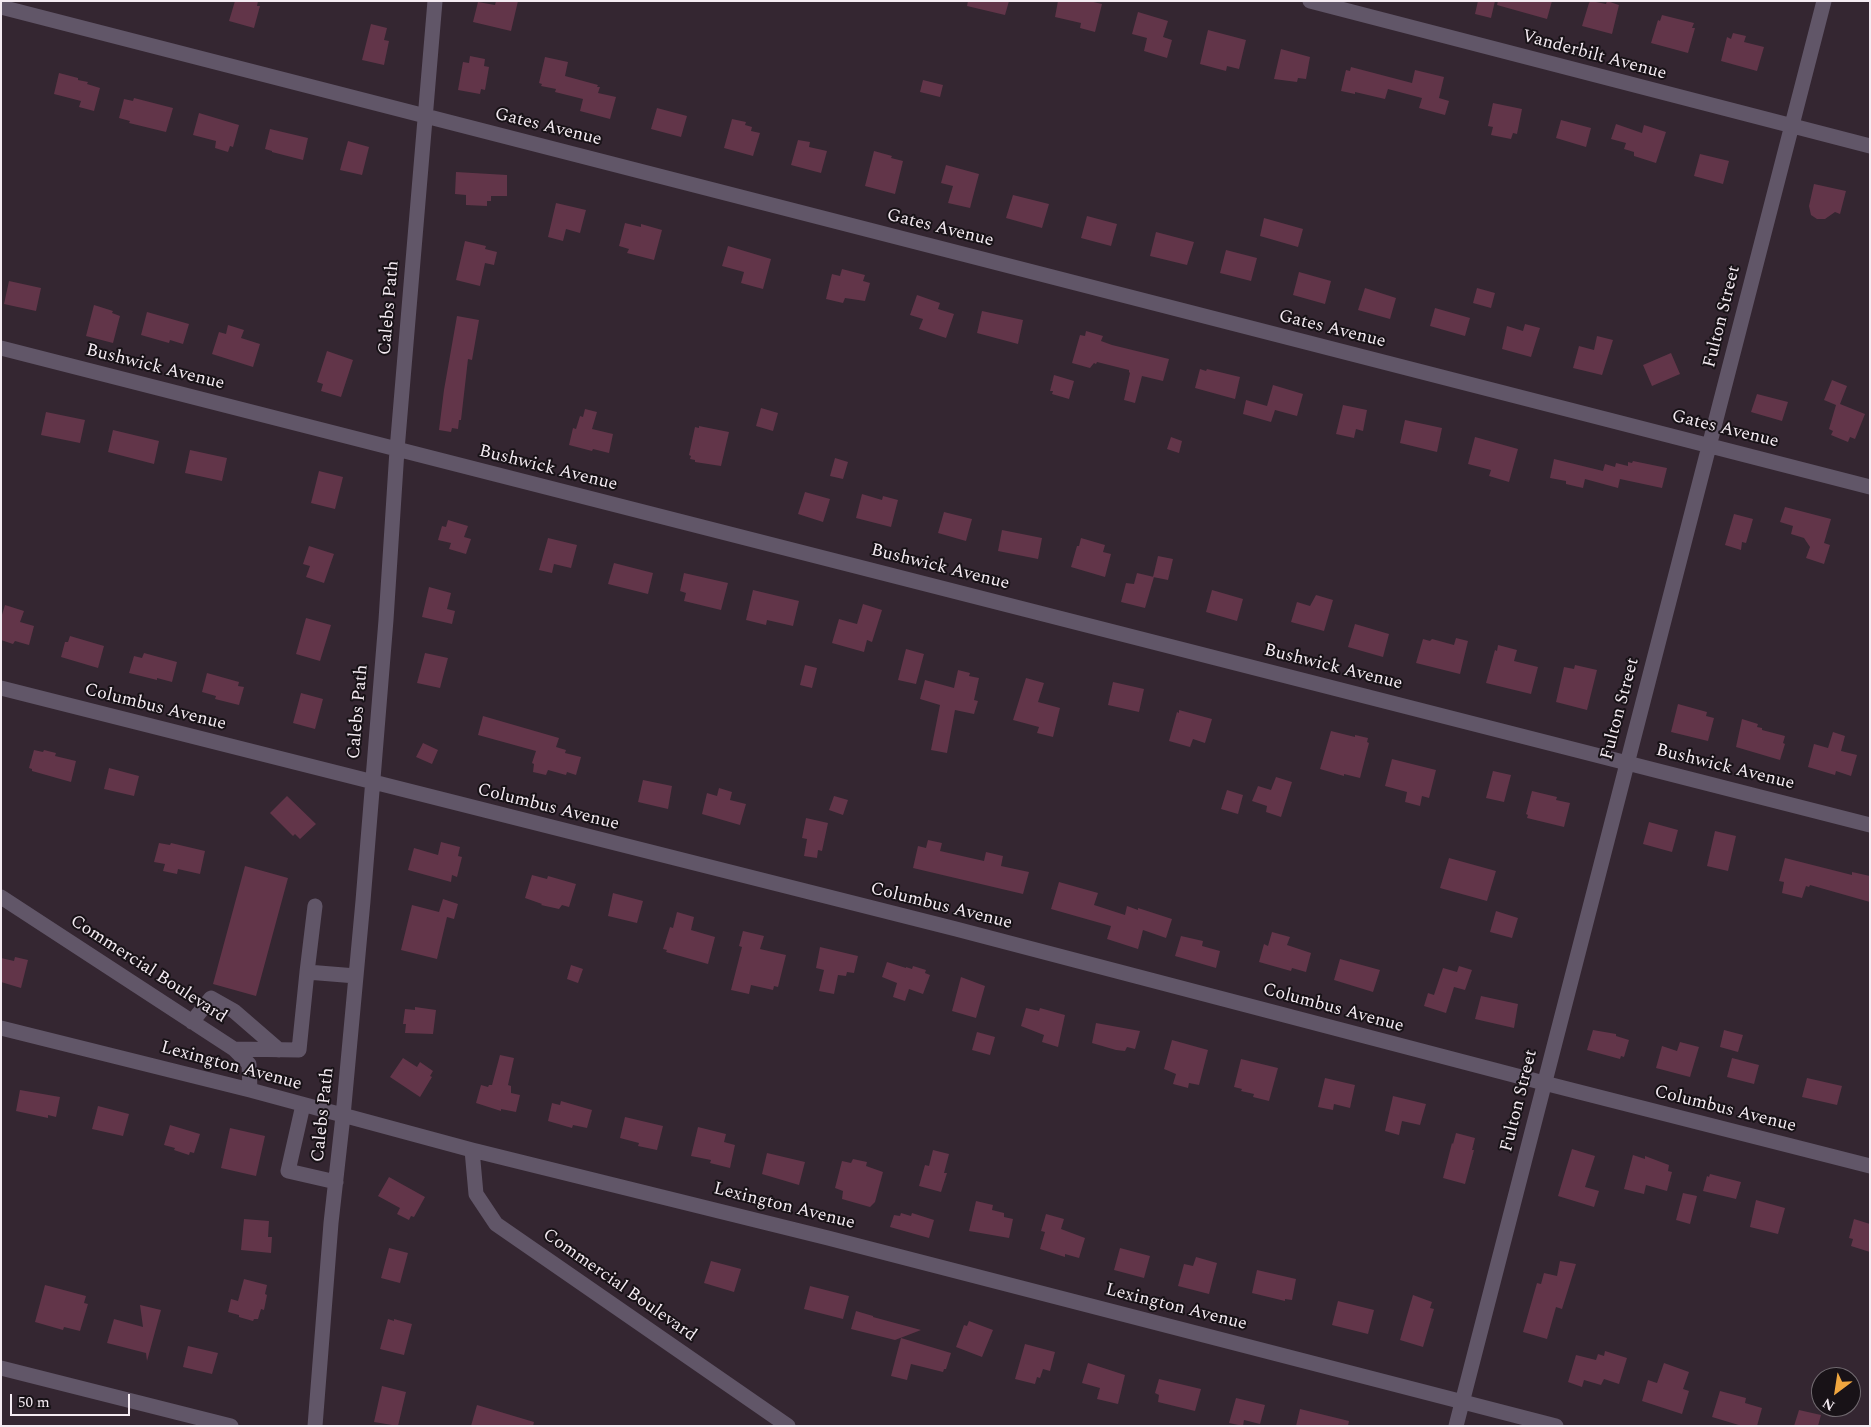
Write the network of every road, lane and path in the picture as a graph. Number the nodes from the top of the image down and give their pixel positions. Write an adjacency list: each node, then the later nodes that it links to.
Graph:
1 (435, 1): 5 (street, Calebs Path)
2 (1310, 1): 6 (street, Vanderbilt Avenue)
3 (1824, 1): 6 (street, Fulton Street)
4 (1, 7): 5 (street, Gates Avenue)
5 (426, 116): 9 (street, Gates Avenue); 10 (street, Calebs Path)
6 (1792, 126): 7 (street, Vanderbilt Avenue); 9 (street, Fulton Street)
7 (1870, 146)
8 (1, 348): 10 (street, Bushwick Avenue)
9 (1710, 446): 11 (street, Gates Avenue); 13 (street, Fulton Street)
10 (397, 450): 13 (street, Bushwick Avenue); 14 (street, Calebs Path)
11 (1870, 487)
12 (1, 688): 14 (street, Columbus Avenue)
13 (1627, 762): 15 (street, Bushwick Avenue); 24 (street, Fulton Street)
14 (372, 783): 19 (street, Calebs Path); 24 (street, Columbus Avenue)
15 (1870, 825)
16 (1, 897): 20 (street, Commercial Boulevard)
17 (315, 906): 18 (street)
18 (307, 972): 19 (street); 23 (street)
19 (356, 976): 27 (street, Calebs Path)
20 (192, 1022): 22 (street, Commercial Boulevard); 23 (street)
21 (1, 1028): 25 (street, Lexington Avenue)
22 (234, 1049): 23 (street); 25 (street, Commercial Boulevard)
23 (279, 1050)
24 (1544, 1084): 29 (street, Columbus Avenue); 32 (street, Fulton Street)
25 (250, 1090): 26 (street, Lexington Avenue)
26 (303, 1105): 27 (street, Lexington Avenue); 30 (street)
27 (343, 1116): 28 (street, Lexington Avenue); 30 (street, Calebs Path)
28 (472, 1150): 32 (street, Lexington Avenue); 35 (street, Commercial Boulevard)
29 (1870, 1166)
30 (336, 1182): 34 (street, Calebs Path)
31 (1, 1368): 33 (street)
32 (1462, 1402): 36 (street, Fulton Street); 37 (street, Lexington Avenue)
33 (231, 1426)
34 (315, 1426)
35 (788, 1426)
36 (1456, 1426)
37 (1556, 1426)

